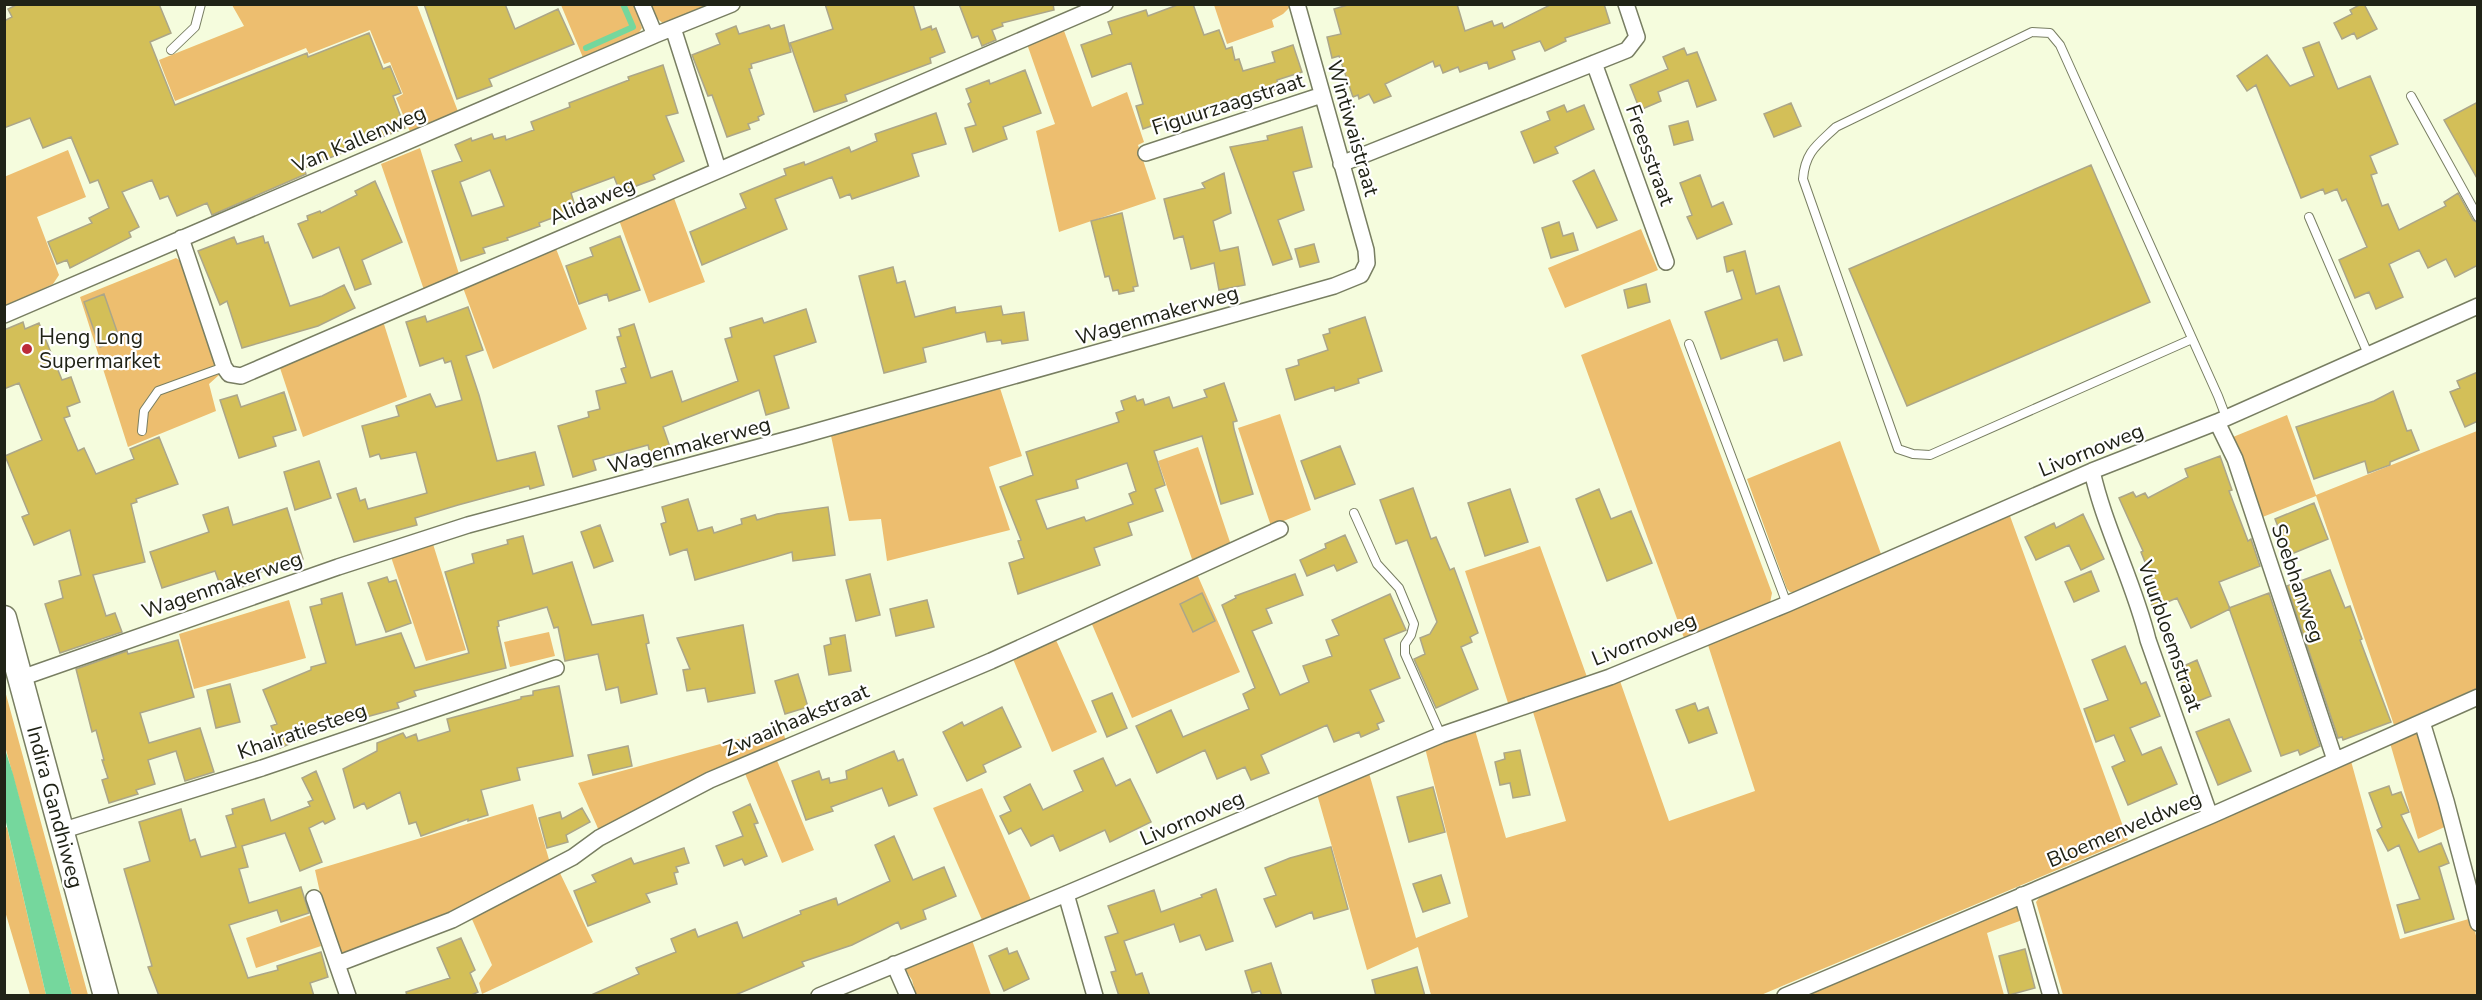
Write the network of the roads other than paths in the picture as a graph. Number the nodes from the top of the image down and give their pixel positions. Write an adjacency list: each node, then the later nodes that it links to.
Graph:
1 (201, 4): 9 (lane)
2 (642, 4): 8 (street)
3 (732, 4): 7 (street, Van Kallenweg)
4 (1105, 4): 15 (street, Alidaweg)
5 (1297, 4): 11 (street, Wintiwaistraat)
6 (1626, 4): 10 (street)
7 (672, 28): 8 (street, Van Kallenweg); 15 (street)
8 (655, 35): 18 (street, Van Kallenweg)
9 (171, 50)
10 (1594, 63): 14 (street); 19 (street, Freesstraat)
11 (1322, 95): 13 (street, Figuurzaagstraat); 14 (street, Wintiwaistraat)
12 (2411, 96): 17 (lane)
13 (1146, 153)
14 (1341, 165): 20 (street, Wintiwaistraat)
15 (718, 169): 26 (street, Alidaweg)
16 (2309, 217): 25 (lane)
17 (2478, 217)
18 (181, 238): 22 (street, Van Kallenweg); 26 (street)
19 (1666, 262)
20 (1367, 263): 35 (street, Wagenmakerweg)
21 (2478, 306): 25 (street, Livornoweg)
22 (4, 315)
23 (2192, 339): 23 (lane); 27 (lane)
24 (1689, 344): 32 (lane)
25 (2368, 354): 27 (street, Livornoweg)
26 (224, 367): 28 (lane)
27 (2222, 419): 29 (street, Livornoweg); 39 (street, Soebhanweg)
28 (142, 431)
29 (2092, 471): 32 (street, Livornoweg); 40 (street, Vuurbloemstraat)
30 (1354, 513): 38 (lane)
31 (1280, 530): 46 (street, Zwaaihaakstraat)
32 (1787, 604): 38 (street, Livornoweg)
33 (4, 618): 35 (main road, Indira Gandhiweg)
34 (556, 668): 41 (street, Khairatiesteeg)
35 (21, 678): 41 (main road, Indira Gandhiweg)
36 (2478, 697): 37 (street, Bloemenveldweg)
37 (2422, 722): 39 (street, Bloemenveldweg); 45 (street)
38 (1441, 735): 42 (street, Livornoweg)
39 (2335, 760): 40 (street, Bloemenveldweg)
40 (2210, 816): 43 (street, Bloemenveldweg)
41 (61, 831): 48 (main road, Indira Gandhiweg)
42 (1066, 894): 47 (street, Livornoweg); 52 (street)
43 (2022, 895): 53 (street, Bloemenveldweg); 54 (street)
44 (314, 898): 46 (street)
45 (2478, 923)
46 (337, 964): 49 (street)
47 (894, 964): 50 (street, Livornoweg); 51 (street)
48 (106, 996)
49 (348, 996)
50 (819, 996)
51 (908, 996)
52 (1095, 996)
53 (1785, 996)
54 (2051, 996)

